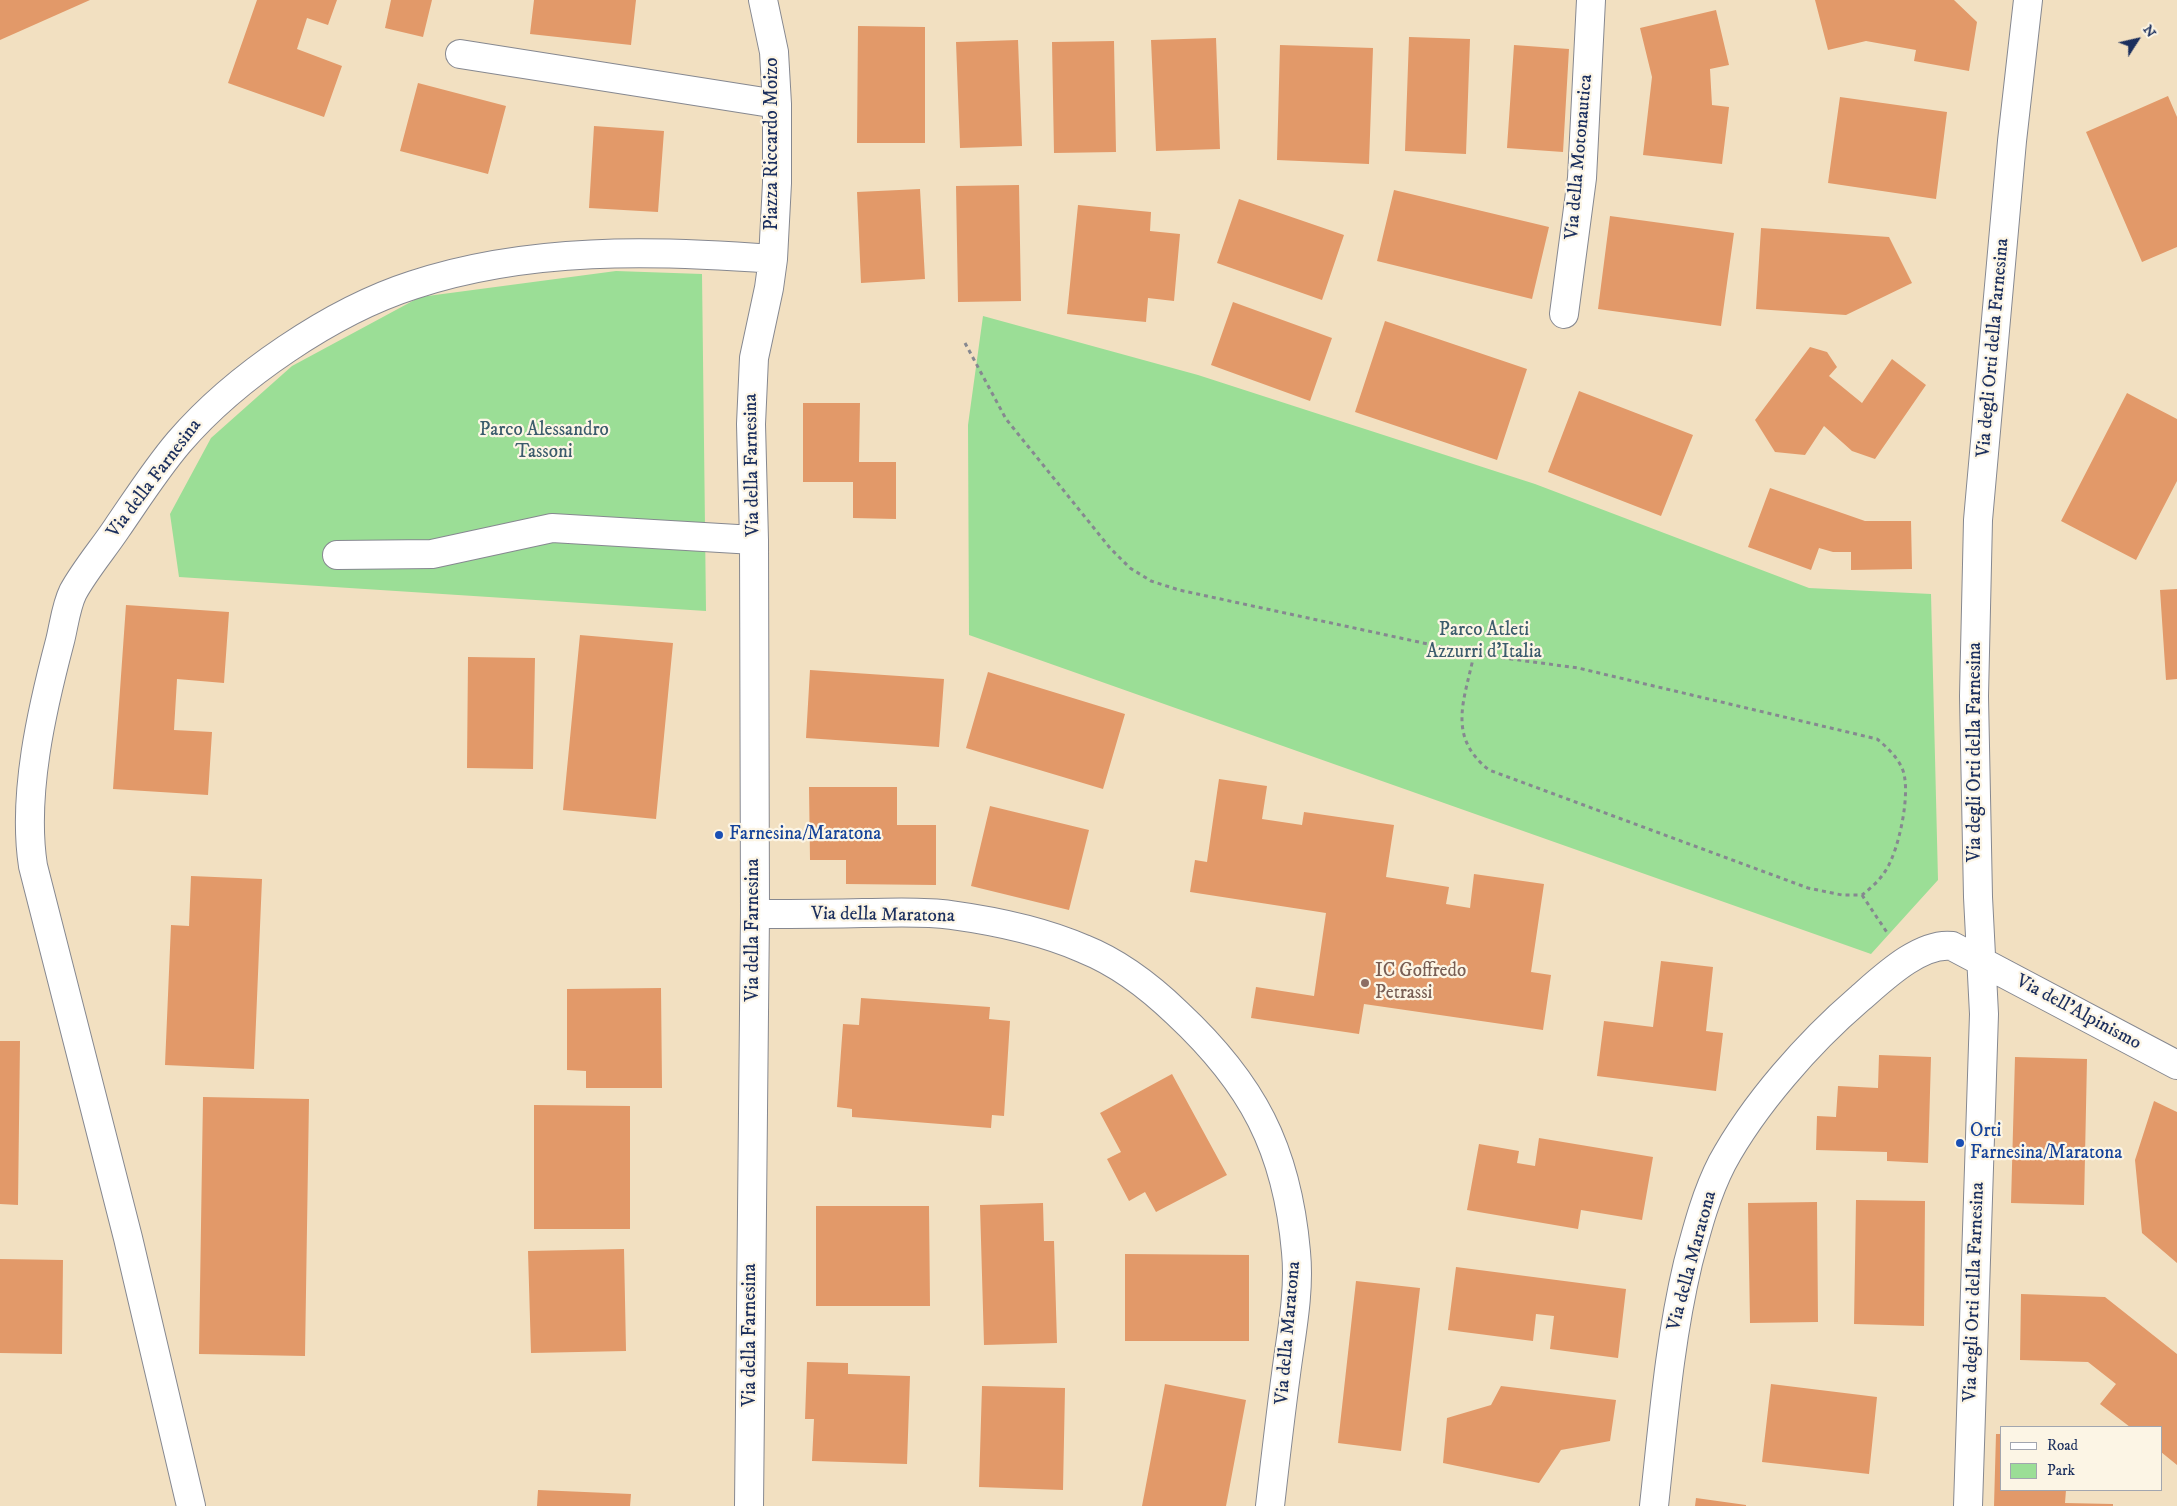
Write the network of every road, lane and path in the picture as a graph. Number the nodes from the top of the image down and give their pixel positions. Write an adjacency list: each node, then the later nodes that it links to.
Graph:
1 (763, 0): 5 (street, Piazza Riccardo Moizo)
2 (1591, 0): 7 (street, Via della Motonautica)
3 (2028, 0): 14 (street, Via degli Orti della Farnesina)
4 (460, 54): 5 (street)
5 (777, 104): 6 (street, Piazza Riccardo Moizo)
6 (773, 259): 9 (street, Via della Farnesina); 17 (street, Via della Farnesina)
7 (1564, 314)
8 (965, 343): 11 (path)
9 (754, 540): 10 (street); 13 (street, Via della Farnesina)
10 (337, 555)
11 (1474, 654): 12 (path); 12 (path)
12 (1862, 895): 15 (path)
13 (755, 914): 18 (street, Via della Farnesina); 19 (street, Via della Maratona)
14 (1981, 960): 15 (street, Via della Maratona); 16 (street, Via dell'Alpinismo); 21 (street, Via degli Orti della Farnesina)
15 (1906, 962): 20 (street, Via della Maratona)
16 (2177, 1065)
17 (191, 1506)
18 (750, 1506)
19 (1270, 1506)
20 (1654, 1506)
21 (1968, 1506)

